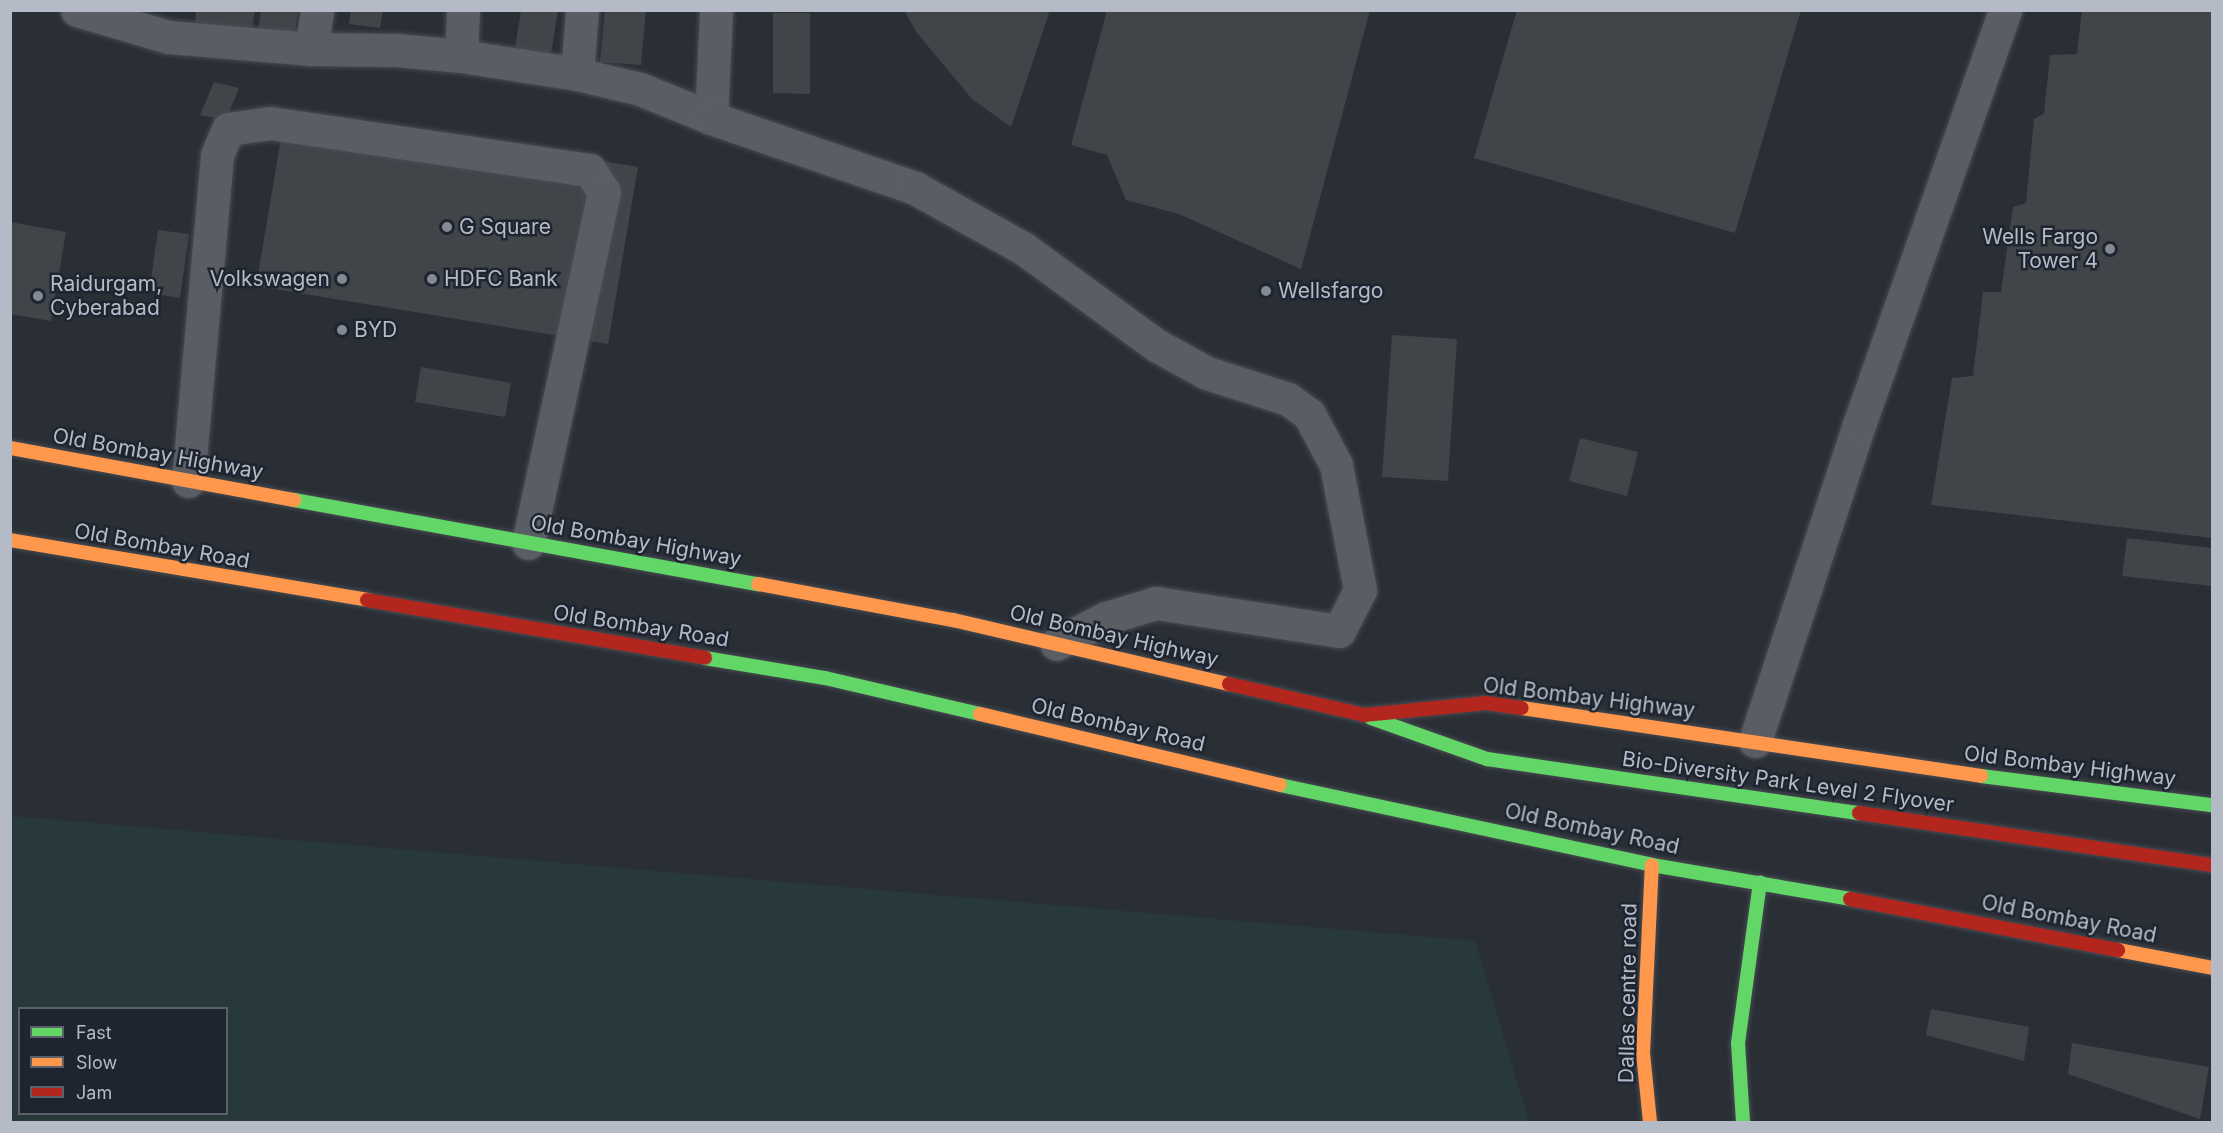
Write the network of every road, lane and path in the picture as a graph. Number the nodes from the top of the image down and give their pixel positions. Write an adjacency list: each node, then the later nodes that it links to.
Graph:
1 (77, 10): 7 (street)
2 (317, 10): 7 (street)
3 (463, 10): 8 (street)
4 (582, 10): 9 (street)
5 (716, 10): 10 (street)
6 (2004, 10): 17 (street)
7 (312, 49): 8 (street)
8 (461, 56): 9 (street)
9 (577, 74): 10 (street)
10 (711, 118): 15 (street)
11 (10, 448): 12 (main road, Old Bombay Highway)
12 (188, 481): 14 (main road, Old Bombay Highway); 14 (street)
13 (10, 540): 19 (main road, Old Bombay Road)
14 (528, 543): 15 (main road, Old Bombay Highway)
15 (1056, 644): 16 (main road, Old Bombay Highway)
16 (1364, 715): 17 (main road, Old Bombay Highway); 20 (main road, Bio-Diversity Park Level 2 Flyover)
17 (1755, 741): 18 (main road, Old Bombay Highway)
18 (2212, 806)
19 (1652, 865): 21 (main road, Old Bombay Road); 23 (main road, Dallas centre road)
20 (2212, 865)
21 (1760, 882): 22 (main road, Old Bombay Road); 24 (main road)
22 (2212, 968)
23 (1650, 1122)
24 (1743, 1122)

